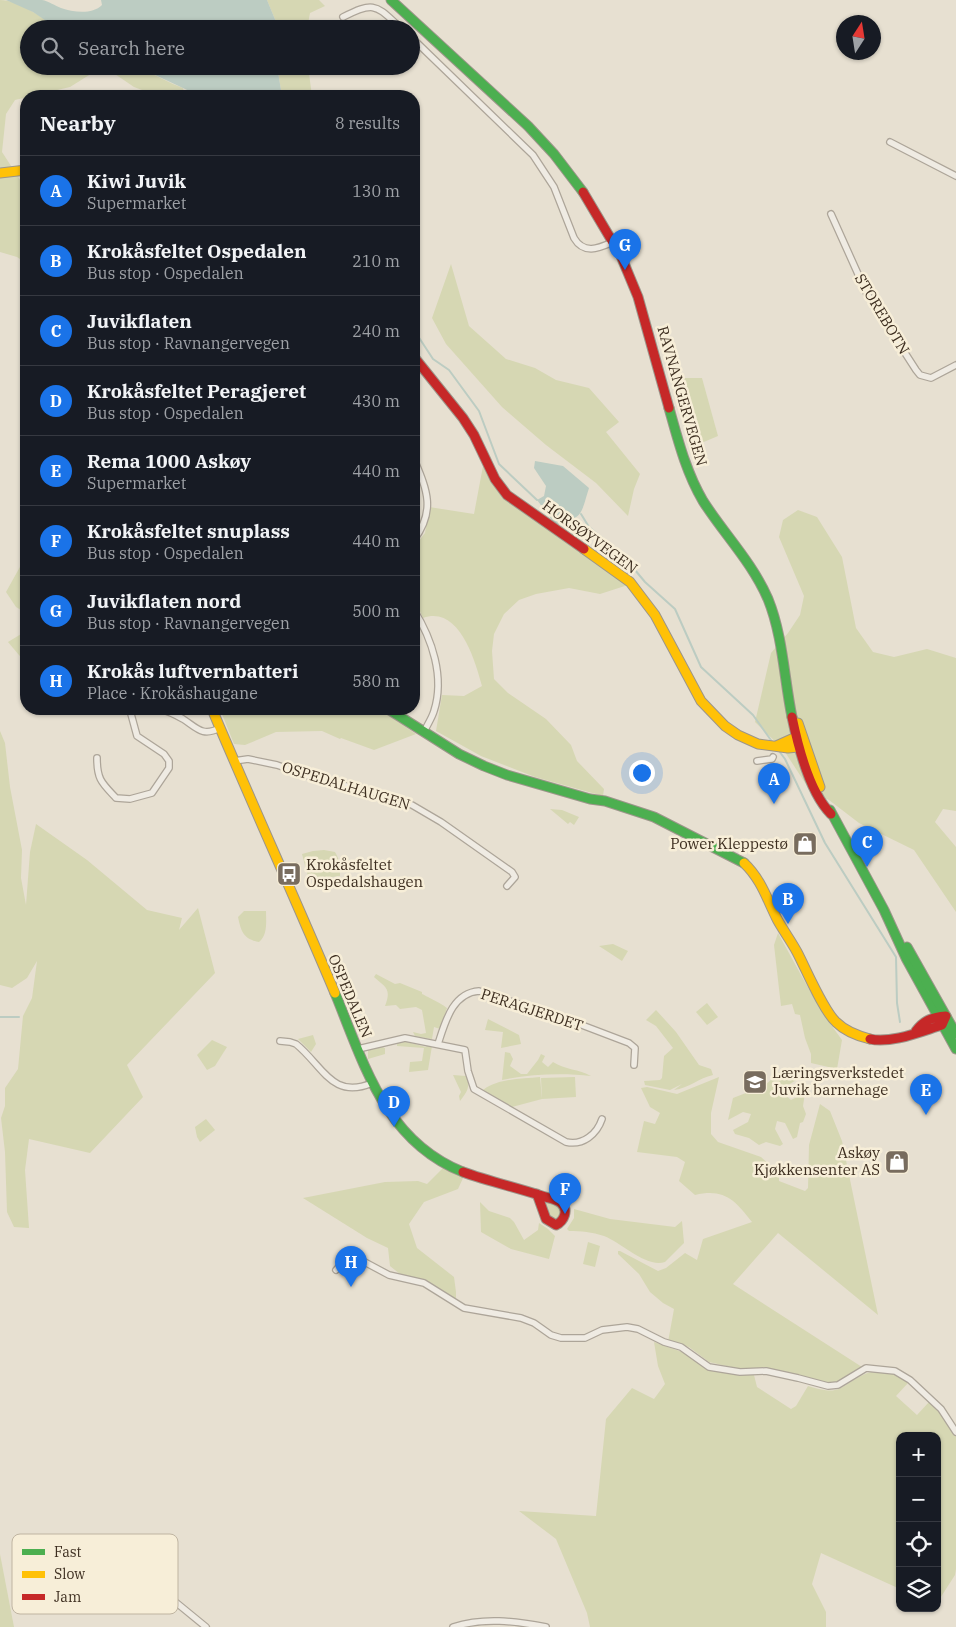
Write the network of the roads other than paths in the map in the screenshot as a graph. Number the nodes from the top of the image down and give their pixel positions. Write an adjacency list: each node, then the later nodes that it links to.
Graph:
1 (391, 0): 4 (main road, RAVNANGERVEGEN)
2 (343, 17): 3 (street)
3 (392, 20)
4 (413, 20)
5 (420, 27): 12 (main road, RAVNANGERVEGEN)
6 (420, 46): 12 (street)
7 (890, 142): 10 (street)
8 (20, 171): 9 (main road)
9 (0, 173)
10 (956, 176)
11 (831, 214): 14 (street, STOREBOTN)
12 (613, 242): 24 (main road, RAVNANGERVEGEN)
13 (420, 365): 24 (main road, HORSØYVEGEN)
14 (956, 365)
15 (420, 474): 16 (street)
16 (420, 531)
17 (420, 622): 23 (street)
18 (131, 715): 26 (street)
19 (174, 715): 22 (street)
20 (215, 715): 22 (main road, OSPEDALEN)
21 (397, 715): 23 (main road)
22 (220, 728): 27 (main road, OSPEDALEN)
23 (424, 732): 30 (main road)
24 (799, 742): 30 (main road, RAVNANGERVEGEN)
25 (773, 757): 28 (street)
26 (97, 758)
27 (234, 761): 29 (street, OSPEDALHAUGEN); 34 (main road, OSPEDALEN)
28 (758, 761)
29 (508, 886)
30 (942, 1019): 31 (main road, RAVNANGERVEGEN); 35 (main road, RAVNANGERVEGEN)
31 (956, 1034)
32 (280, 1041): 37 (street)
33 (438, 1044): 34 (street); 36 (street, PERAGJERDET); 38 (street)
34 (358, 1049): 37 (main road, OSPEDALEN)
35 (956, 1049)
36 (634, 1065)
37 (372, 1083): 39 (main road, OSPEDALEN)
38 (602, 1119)
39 (537, 1194)
40 (336, 1270): 41 (street)
41 (956, 1432)
42 (178, 1604): 43 (street)
43 (206, 1627)
44 (453, 1627): 45 (street)
45 (546, 1627)

